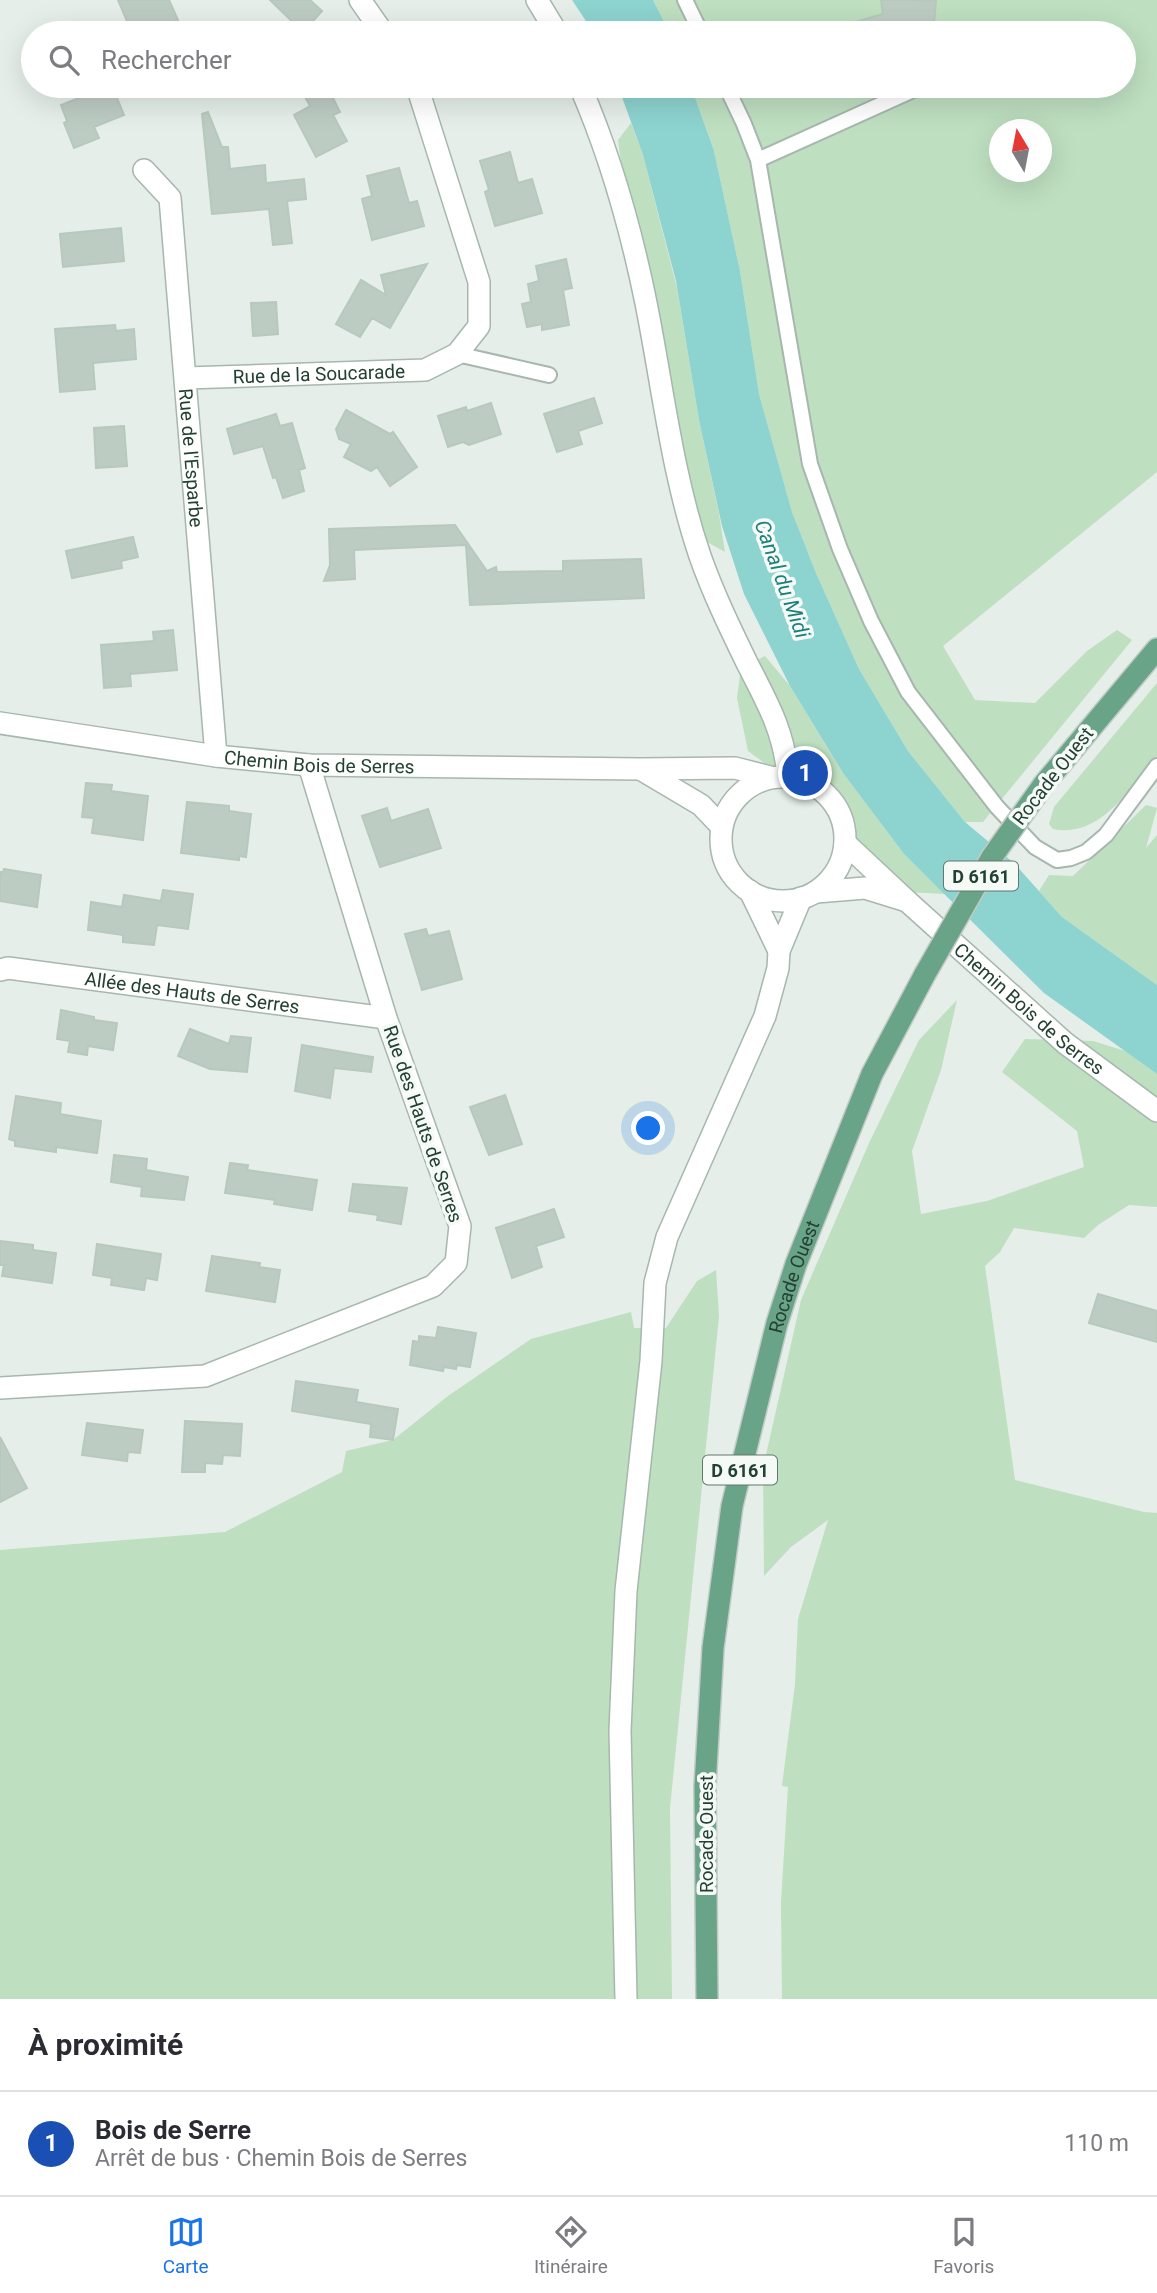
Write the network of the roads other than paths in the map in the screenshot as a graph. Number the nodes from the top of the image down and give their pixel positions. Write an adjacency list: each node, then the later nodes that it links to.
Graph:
1 (360, 0): 4 (street)
2 (537, 0): 5 (street)
3 (685, 0): 6 (lane)
4 (375, 21)
5 (549, 21)
6 (695, 21)
7 (421, 98): 13 (street, Rue de la Soucarade)
8 (585, 98): 22 (street)
9 (731, 98): 11 (lane)
10 (895, 98): 11 (lane)
11 (758, 160): 20 (lane)
12 (144, 170): 15 (street, Rue de l'Esparbe)
13 (457, 354): 14 (lane); 15 (street, Rue de la Soucarade)
14 (549, 375)
15 (186, 378): 18 (street, Rue de l'Esparbe)
16 (1157, 649): 34 (main road, Rocade Ouest / D 6161, bridge)
17 (0, 723): 18 (street, Chemin Bois de Serres)
18 (216, 756): 19 (street, Chemin Bois de Serres)
19 (309, 765): 21 (street, Chemin Bois de Serres); 30 (street, Rue des Hauts de Serres)
20 (1157, 766)
21 (641, 769): 22 (street, Chemin Bois de Serres); 23 (street)
22 (779, 777): 23 (street); 24 (street)
23 (721, 826): 25 (street)
24 (845, 843): 26 (street); 27 (street, Chemin Bois de Serres)
25 (750, 891): 26 (street); 28 (street)
26 (809, 895): 27 (street, Chemin Bois de Serres); 28 (street)
27 (906, 901): 31 (street, Chemin Bois de Serres)
28 (779, 951): 33 (street)
29 (0, 970): 30 (street, Allée des Hauts de Serres)
30 (386, 1018): 32 (street, Rue des Hauts de Serres)
31 (1157, 1111)
32 (2, 1384)
33 (626, 1999)
34 (707, 1999)

